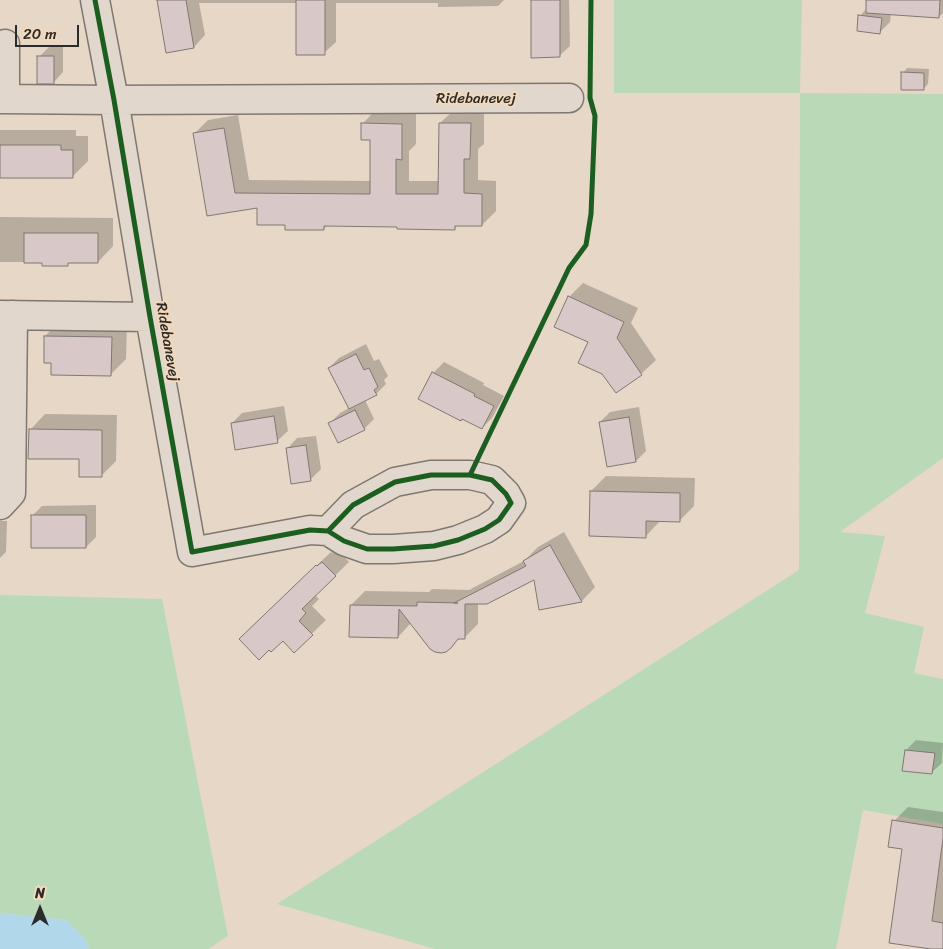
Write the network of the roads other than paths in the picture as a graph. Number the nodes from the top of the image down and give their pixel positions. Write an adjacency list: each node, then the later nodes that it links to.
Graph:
1 (95, 0): 5 (street, Ridebanevej)
2 (5, 44): 4 (street, Ridebanevej)
3 (569, 98): 5 (street, Ridebanevej)
4 (2, 99): 5 (street, Ridebanevej)
5 (114, 100): 7 (street, Ridebanevej)
6 (6, 315): 7 (street, Ridebanevej); 8 (street, Ridebanevej)
7 (150, 317): 9 (street, Ridebanevej)
8 (0, 505)
9 (328, 531): 9 (street, Ridebanevej)

